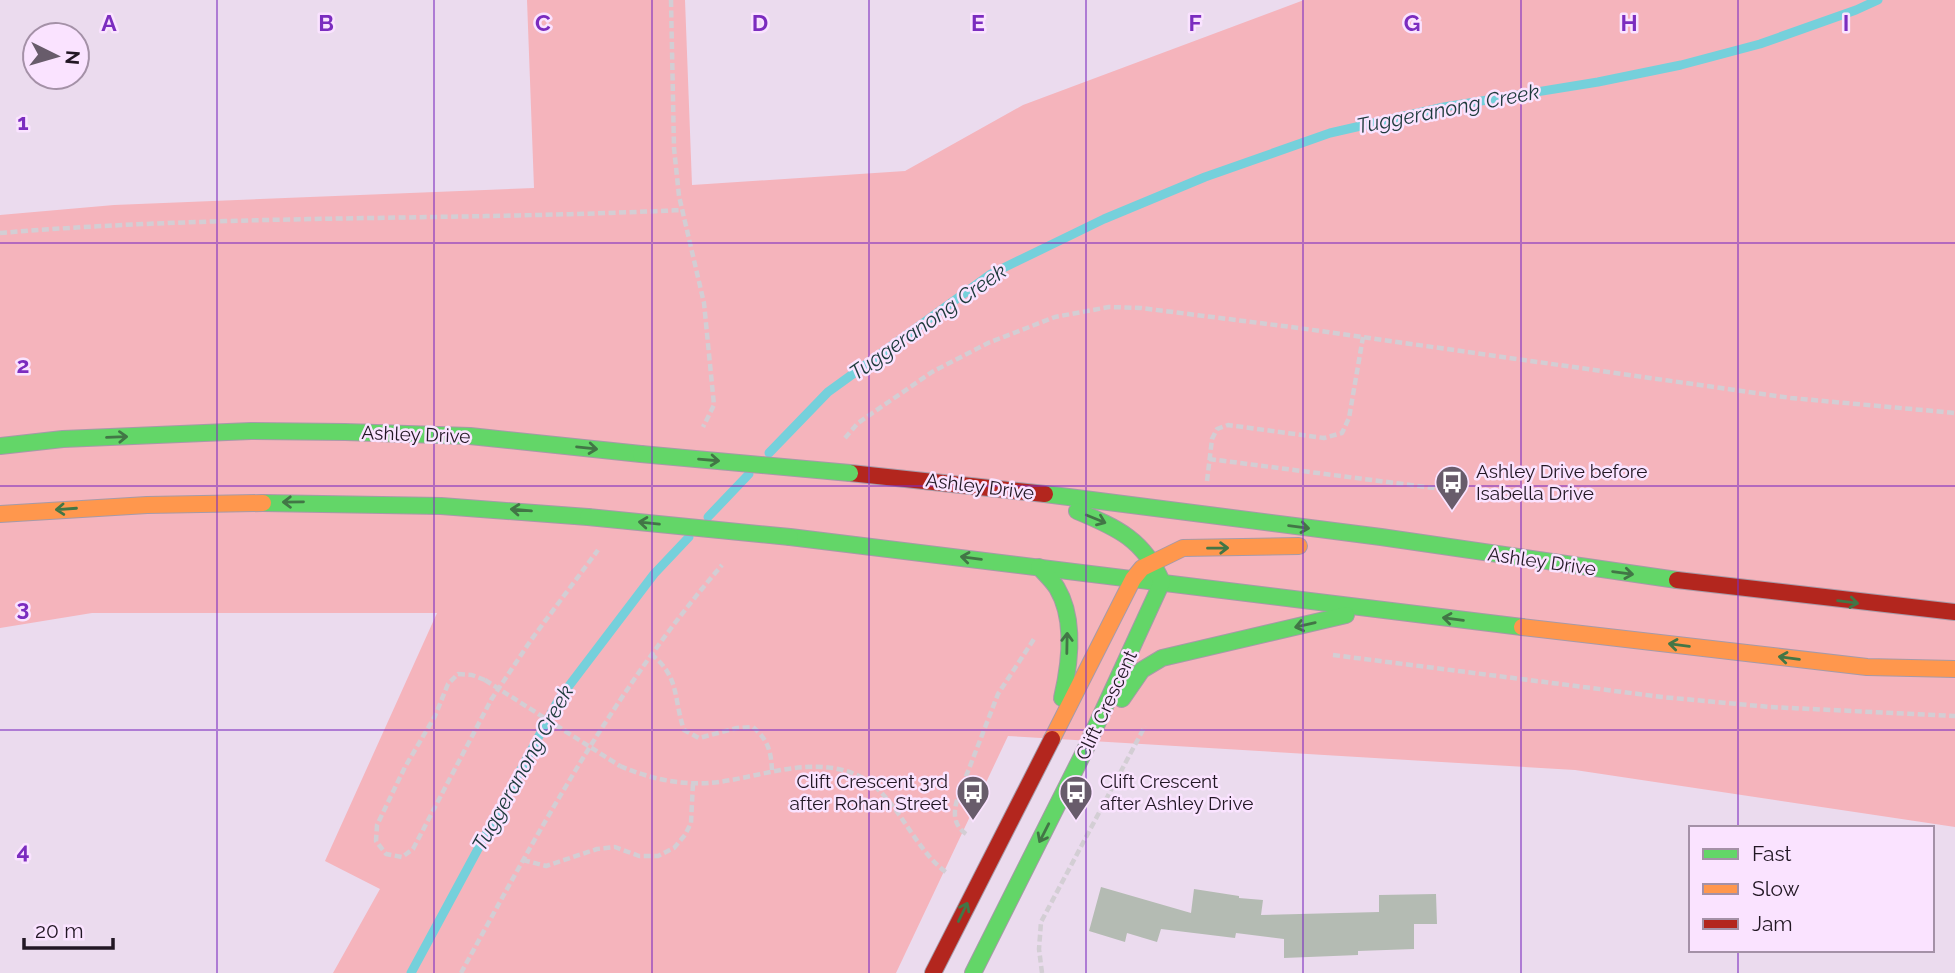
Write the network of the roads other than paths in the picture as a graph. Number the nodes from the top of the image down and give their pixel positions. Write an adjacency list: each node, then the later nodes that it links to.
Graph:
1 (0, 446): 2 (main road, Ashley Drive, one-way to 2, bridge)
2 (1033, 493): 4 (main road, Ashley Drive, one-way to 4); 5 (main road, one-way to 5)
3 (0, 514): 6 (main road, one-way to 3, bridge)
4 (1429, 545): 5 (main road, one-way to 4); 10 (main road, Ashley Drive, one-way to 10)
5 (1153, 563): 7 (main road); 8 (main road)
6 (1038, 566): 7 (main road); 12 (main road, one-way to 6)
7 (1133, 579): 8 (main road); 12 (main road, Clift Crescent)
8 (1162, 582): 9 (main road); 13 (main road, Clift Crescent)
9 (1372, 609): 11 (main road, one-way to 9); 13 (main road, one-way to 13)
10 (1955, 612)
11 (1955, 669)
12 (1052, 734): 14 (main road, Clift Crescent, one-way to 12)
13 (1085, 750): 15 (main road, Clift Crescent, one-way to 15)
14 (933, 973)
15 (973, 973)

